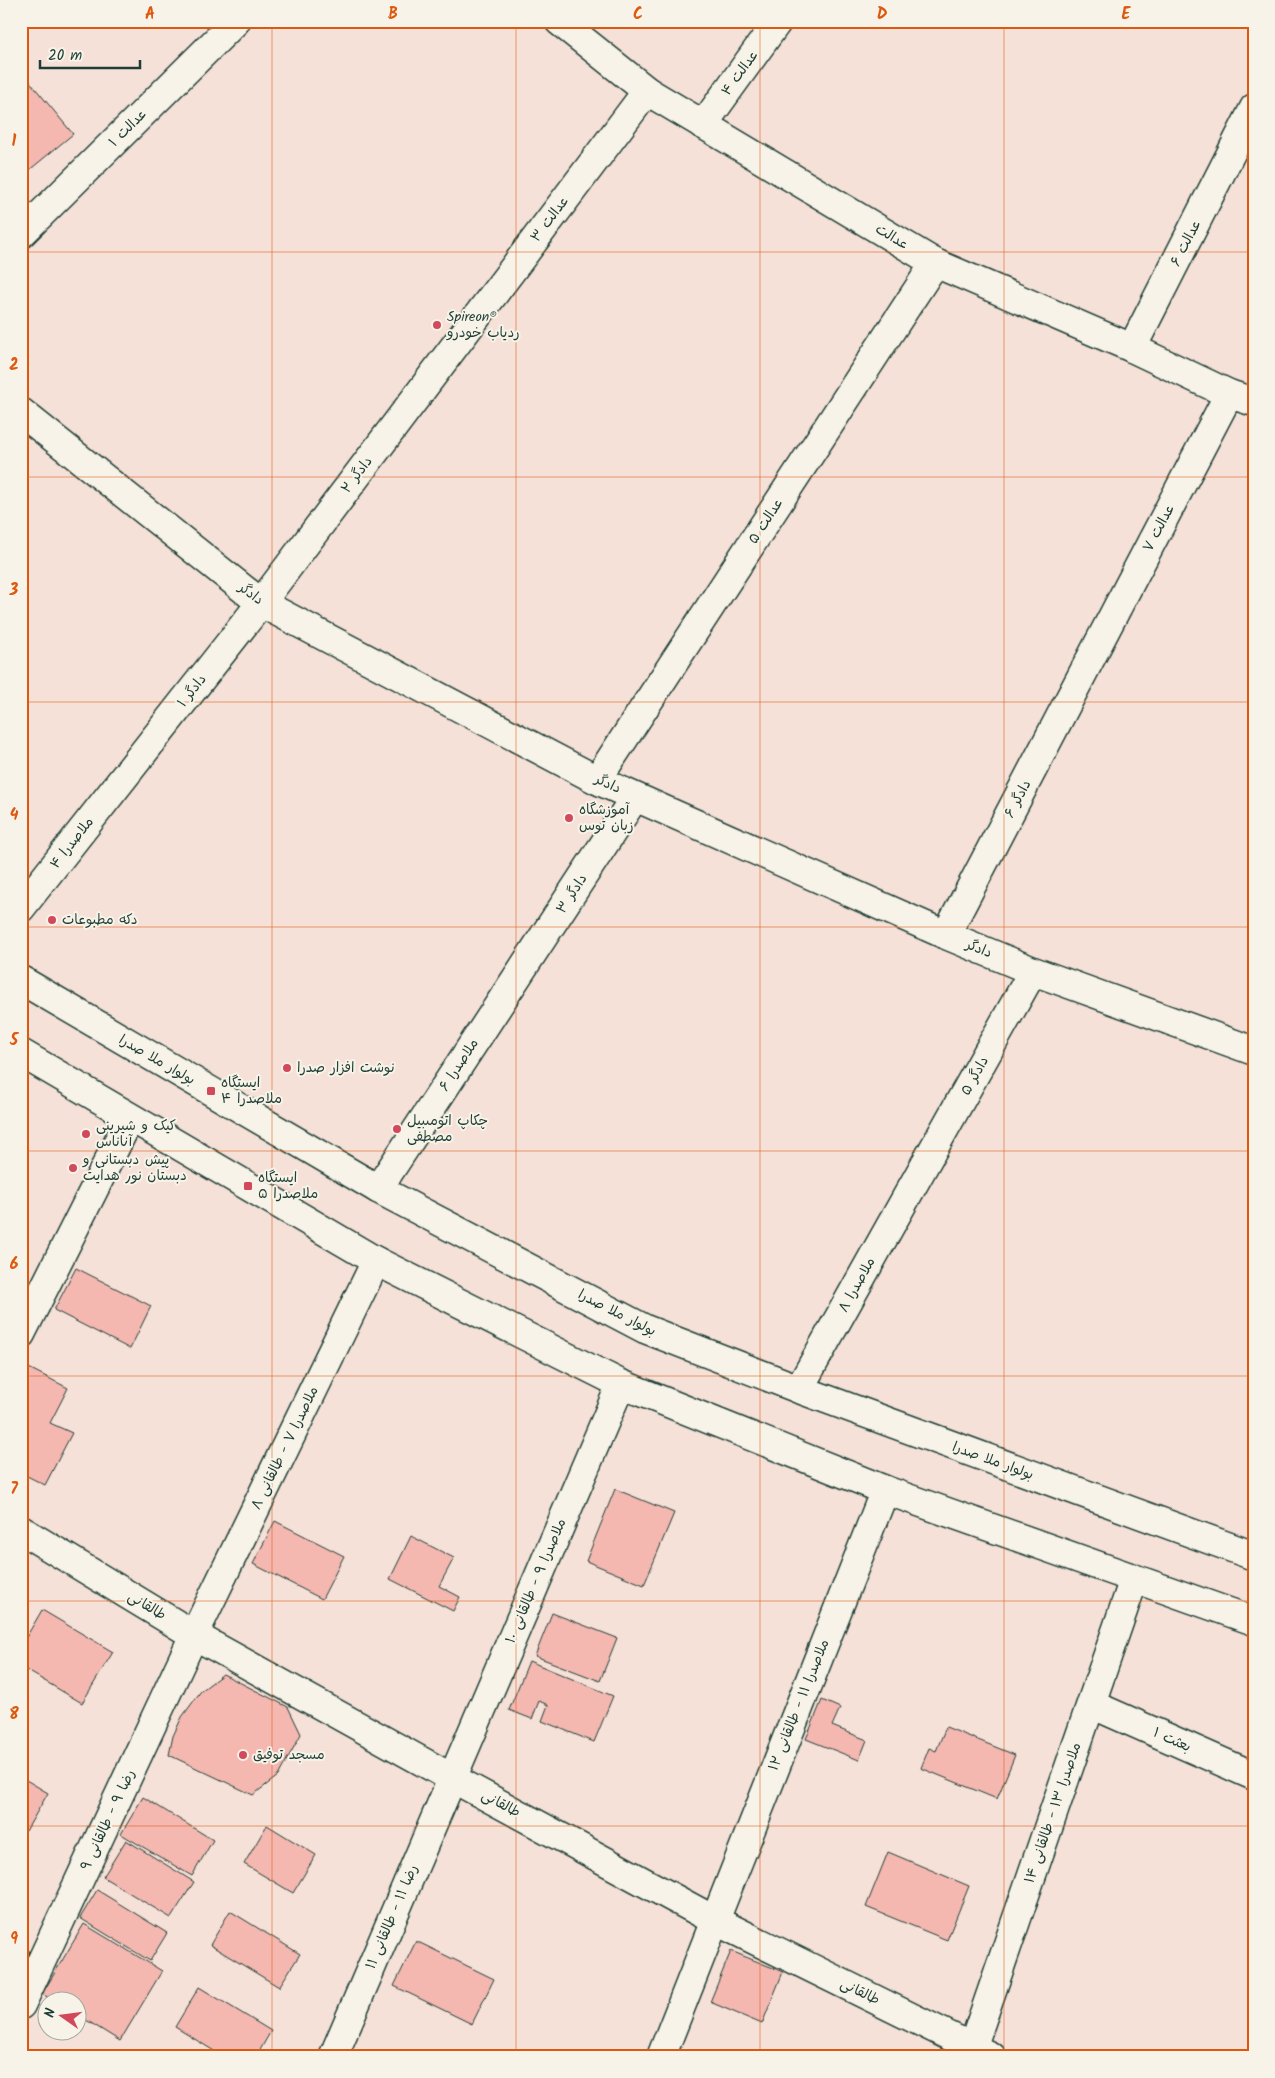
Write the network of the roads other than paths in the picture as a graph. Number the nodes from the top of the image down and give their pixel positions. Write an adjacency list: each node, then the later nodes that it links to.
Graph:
1 (236, 21): 7 (street, عدالت ۱)
2 (559, 21): 4 (street, عدالت)
3 (778, 21): 6 (street, عدالت ۴)
4 (647, 91): 6 (street, عدالت); 9 (street, عدالت ۳)
5 (1254, 108): 10 (street, عدالت ۶)
6 (703, 125): 8 (street, عدالت)
7 (21, 234)
8 (935, 263): 10 (street, عدالت); 16 (street, عدالت ۵)
9 (453, 348): 13 (street, دادگر ۲)
10 (1132, 348): 11 (street, عدالت)
11 (1242, 398): 14 (street, عدالت ۷)
12 (21, 412): 13 (street, دادگر)
13 (261, 603): 15 (street, دادگر ۱); 16 (street, دادگر)
14 (1089, 663): 19 (street, دادگر ۶)
15 (123, 779): 18 (street, ملاصدرا ۴)
16 (597, 780): 17 (street, دادگر)
17 (635, 797): 19 (street, دادگر); 22 (street, دادگر ۳)
18 (21, 908)
19 (946, 935): 20 (street, دادگر)
20 (1034, 971): 23 (street, دادگر); 26 (street, دادگر ۵)
21 (21, 980): 27 (street, بولوار ملا صدرا)
22 (508, 992): 27 (street, ملاصدرا ۶)
23 (1254, 1051)
24 (21, 1053): 25 (street)
25 (130, 1118): 28 (street); 29 (street)
26 (916, 1180): 31 (street, ملاصدرا ۸)
27 (378, 1189): 31 (street, بولوار ملا صدرا)
28 (376, 1261): 30 (street); 37 (street, ملاصدرا ۷ - طالقانی ۸)
29 (21, 1334)
30 (621, 1384): 32 (street); 40 (street, ملاصدرا ۹ - طالقانی ۱۰)
31 (799, 1390): 34 (street, بولوار ملا صدرا)
32 (885, 1490): 35 (street); 41 (street, ملاصدرا ۱۱ - طالقانی ۱۲)
33 (21, 1530): 37 (street, طالقانی)
34 (1254, 1556)
35 (1134, 1578): 36 (street); 38 (street, ملاصدرا ۱۳ - طالقانی ۱۴)
36 (1254, 1621)
37 (194, 1635): 40 (street, طالقانی); 42 (street, رضا ۹ - طالقانی ۹)
38 (1091, 1704): 39 (street, بعثت ۱); 43 (street, ملاصدرا ۱۳ - طالقانی ۱۴)
39 (1254, 1776)
40 (452, 1778): 41 (street, طالقانی); 44 (street, رضا ۱۱ - طالقانی ۱۱)
41 (714, 1920): 43 (street, طالقانی); 45 (street, ملاصدرا ۱۱ - طالقانی ۱۲)
42 (21, 2005)
43 (978, 2054)
44 (333, 2057)
45 (661, 2057)

